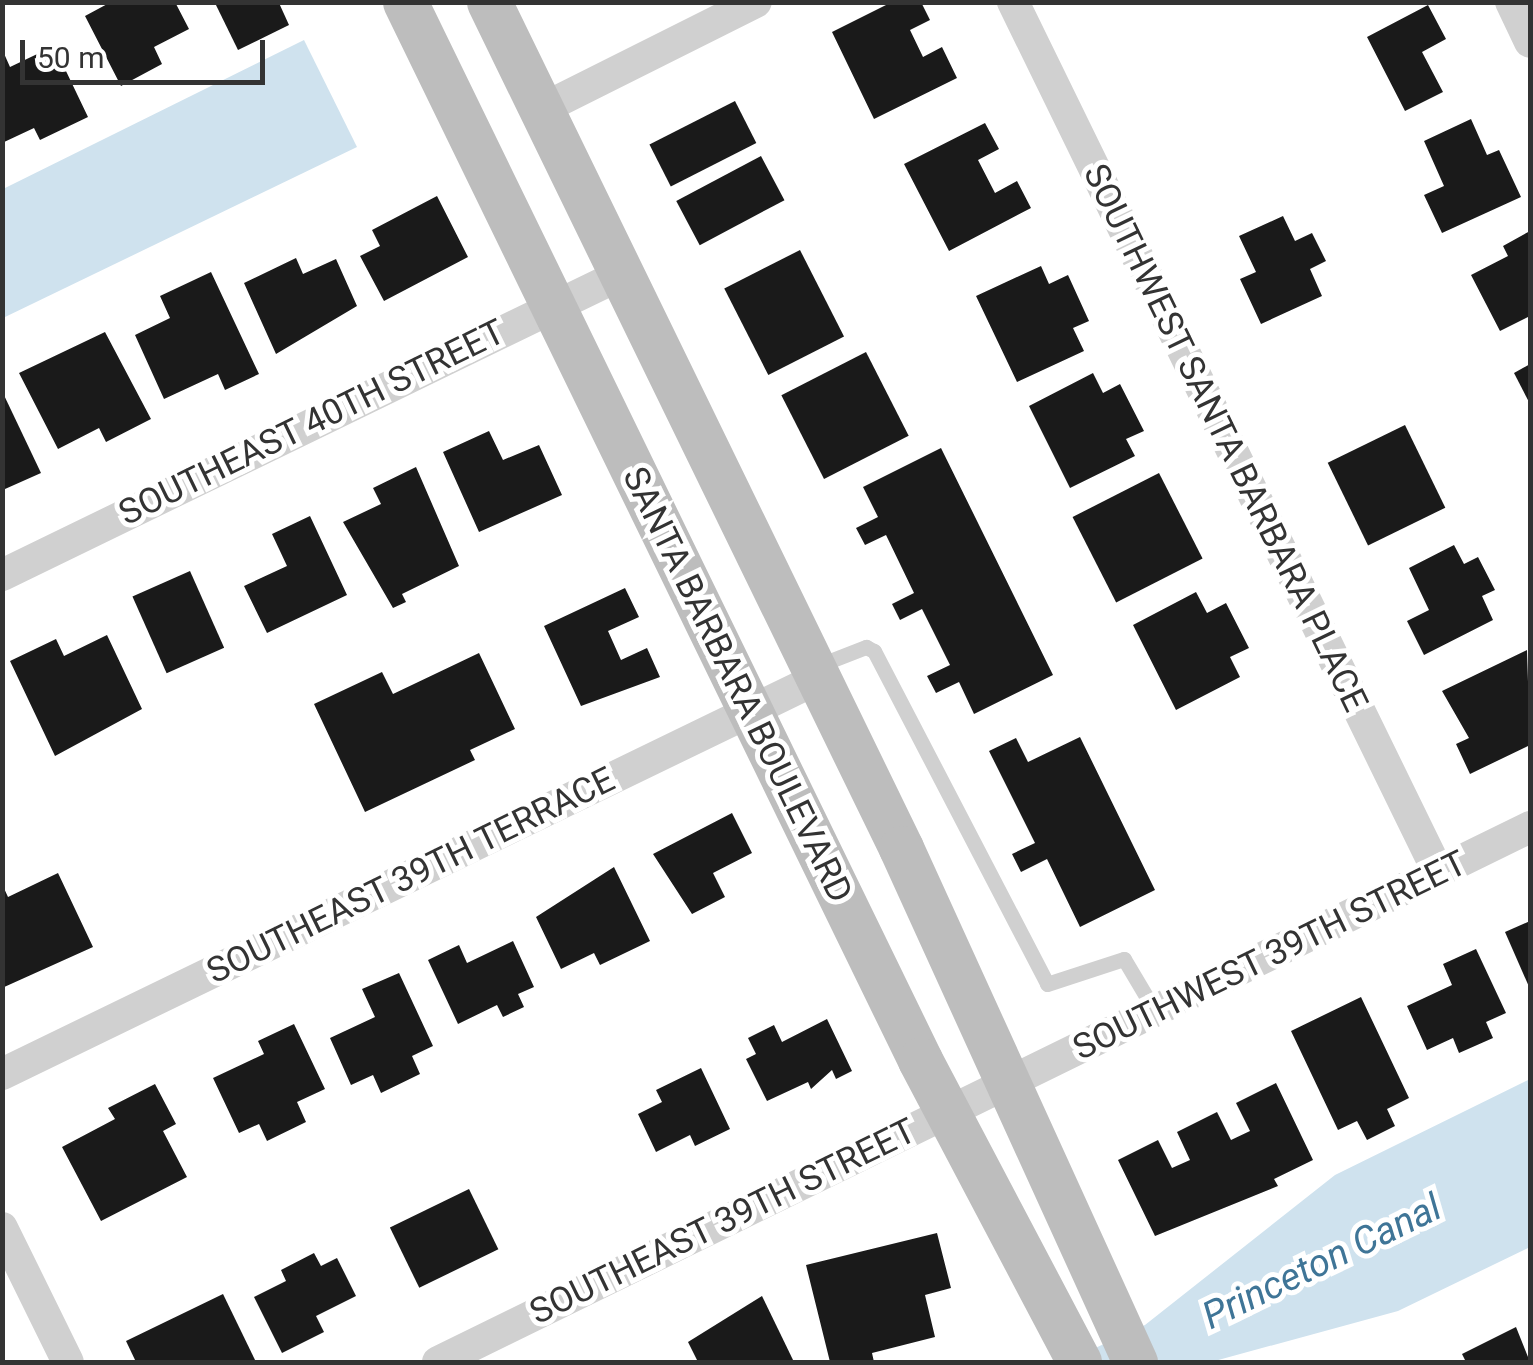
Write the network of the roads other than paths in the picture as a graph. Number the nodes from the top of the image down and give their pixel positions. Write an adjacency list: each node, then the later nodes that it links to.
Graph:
1 (405, 2): 9 (main road, SANTA BARBARA BOULEVARD)
2 (489, 2): 7 (main road)
3 (756, 2): 7 (street)
4 (1013, 2): 14 (street, SOUTHWEST SANTA BARBARA PLACE)
5 (1511, 2): 6 (street)
6 (1530, 42)
7 (542, 109): 8 (main road)
8 (622, 274): 9 (street, SOUTHEAST 40TH STREET); 11 (main road)
9 (552, 305): 10 (street, SOUTHEAST 40TH STREET); 12 (main road, SANTA BARBARA BOULEVARD)
10 (2, 575)
11 (816, 672): 12 (street, SOUTHEAST 39TH TERRACE); 15 (lane); 17 (main road)
12 (750, 712): 16 (street, SOUTHEAST 39TH TERRACE); 18 (main road, SANTA BARBARA BOULEVARD)
13 (1530, 827): 14 (street, SOUTHWEST 39TH STREET)
14 (1438, 872): 15 (street, SOUTHWEST 39TH STREET)
15 (1156, 1013): 17 (street, SOUTHWEST 39TH STREET)
16 (2, 1074)
17 (1009, 1084): 18 (street, SOUTHEAST 39TH STREET); 23 (main road)
18 (947, 1110): 20 (main road, SANTA BARBARA BOULEVARD); 22 (street, SOUTHEAST 39TH STREET)
19 (2, 1228): 21 (street)
20 (1071, 1346)
21 (68, 1362)
22 (438, 1362)
23 (1135, 1362)

